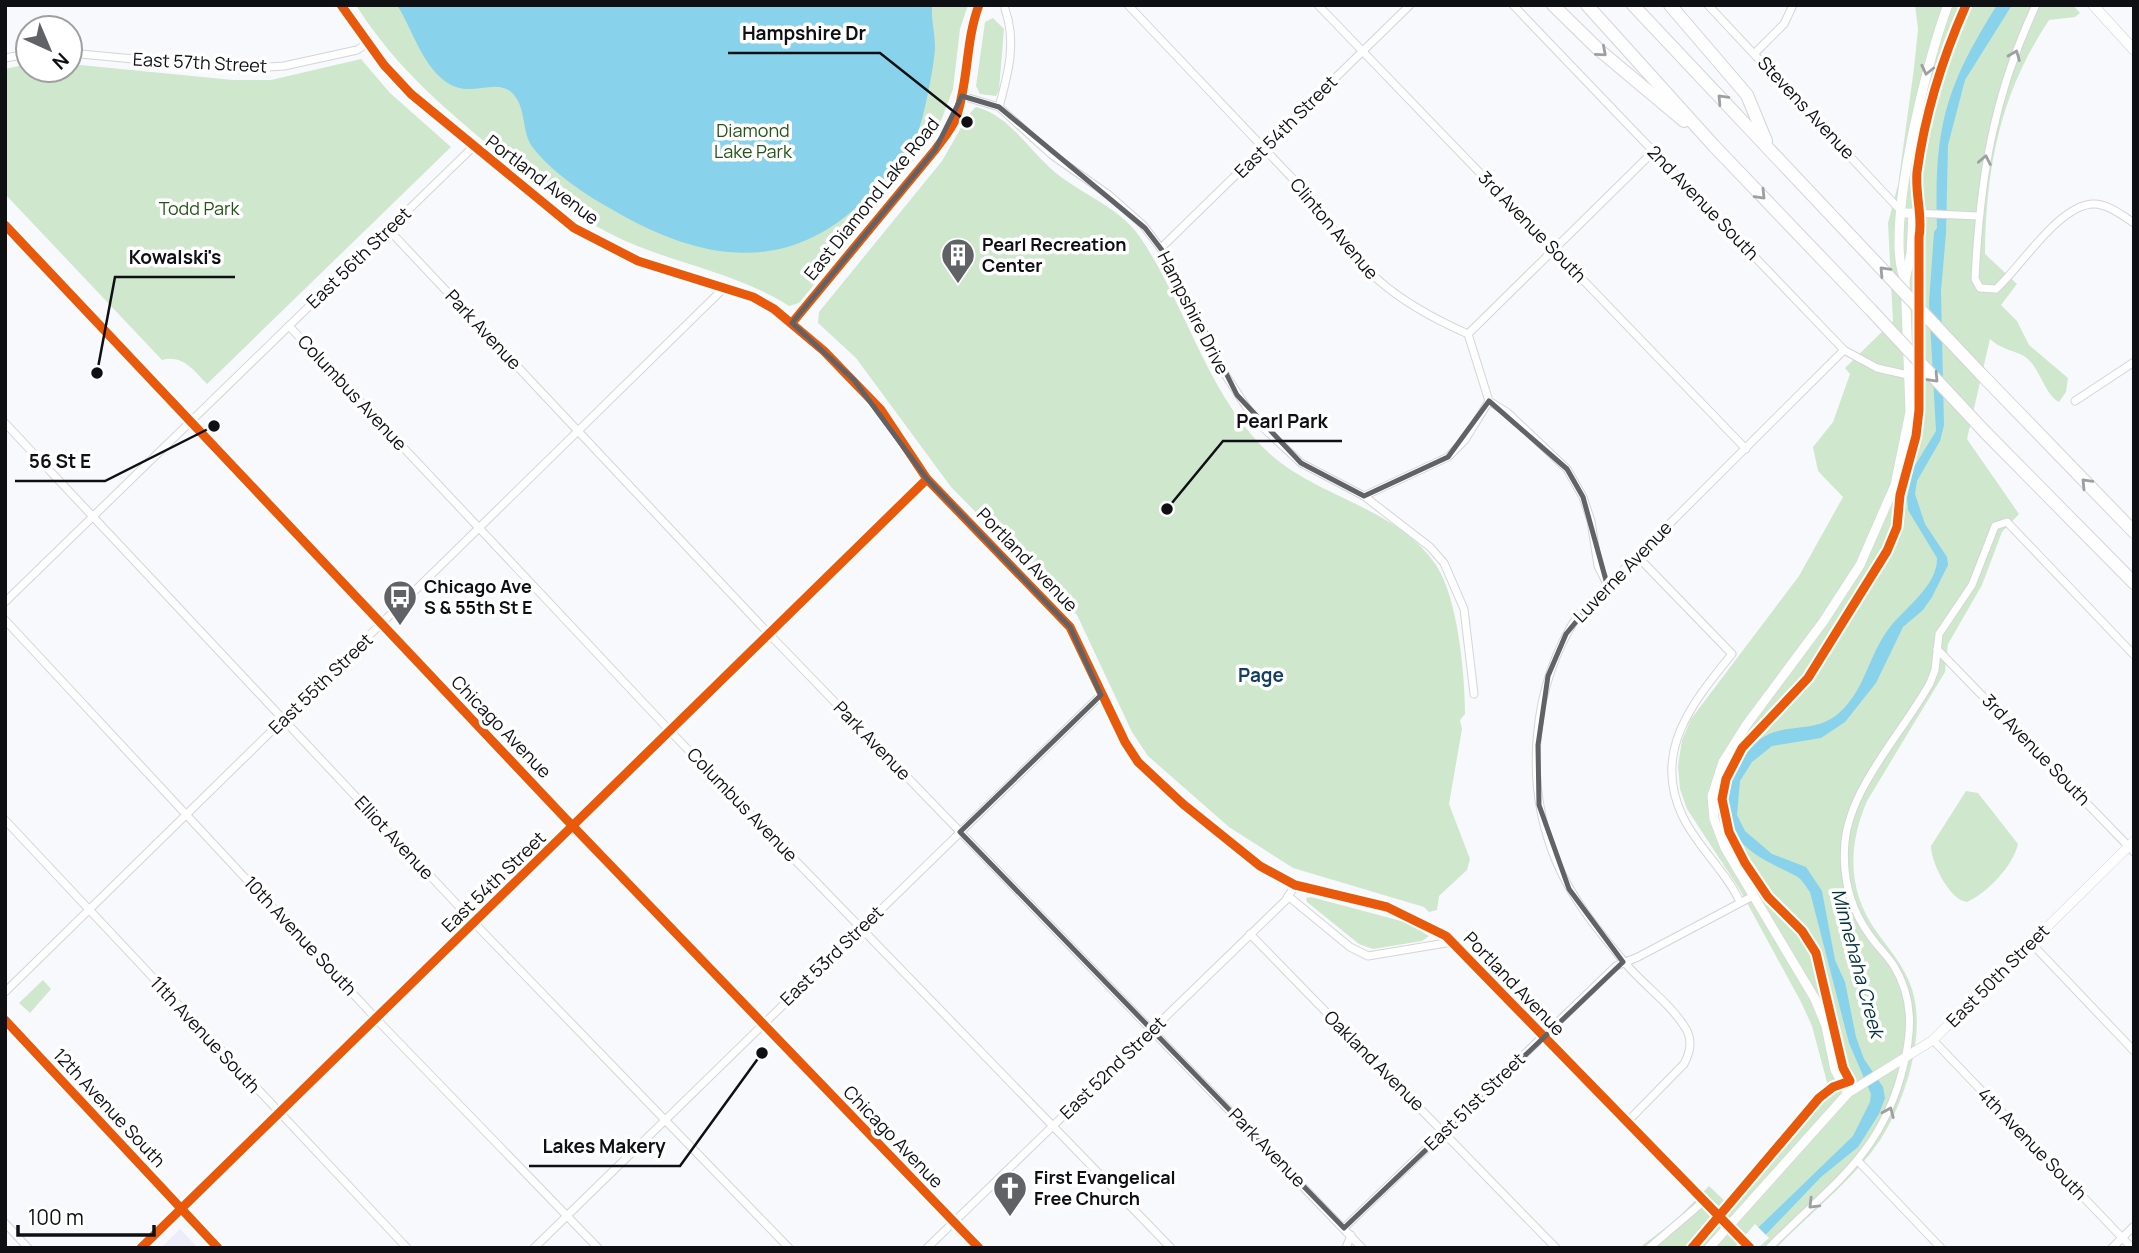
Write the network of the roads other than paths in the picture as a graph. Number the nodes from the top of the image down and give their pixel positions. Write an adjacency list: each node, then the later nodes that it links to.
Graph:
1 (341, 5): 17 (street, Portland Avenue)
2 (979, 5): 22 (street, East Diamond Lake Road)
3 (1128, 5): 27 (street, Clinton Avenue)
4 (1318, 5): 19 (street, 3rd Avenue South)
5 (1410, 5): 19 (street, East 54th Street)
6 (1513, 5): 28 (street, 2nd Avenue South)
7 (1553, 5): 24 (highway, one-way to 24)
8 (1587, 5): 24 (highway)
9 (1633, 5): 26 (highway, one-way to 9)
10 (1670, 5): 26 (highway)
11 (1708, 5): 20 (street, Stevens Avenue)
12 (1793, 5): 20 (street)
13 (1948, 5): 29 (street, one-way to 29)
14 (2036, 5): 30 (street, one-way to 14)
15 (2093, 5): 18 (main road)
16 (1005, 9): 23 (street)
17 (368, 43): 21 (street, East 57th Street); 25 (street, Portland Avenue)
18 (2134, 50)
19 (1363, 52): 27 (street, East 54th Street); 35 (street, 3rd Avenue South)
20 (1755, 53): 29 (street, Stevens Avenue)
21 (84, 54)
22 (962, 96): 23 (street, Hampshire Drive); 37 (street, East Diamond Lake Road)
23 (999, 107): 34 (street, Hampshire Drive)
24 (1714, 146): 55 (highway, one-way to 55, bridge)
25 (472, 147): 33 (street, East 56th Street); 36 (street, Portland Avenue)
26 (1769, 148): 53 (highway, one-way to 26, bridge)
27 (1264, 149): 34 (street, East 54th Street); 39 (street, Clinton Avenue)
28 (1654, 151): 35 (street); 40 (street, 2nd Avenue South)
29 (1908, 213): 30 (street); 42 (street)
30 (1978, 216): 31 (street)
31 (2134, 223)
32 (5, 225): 45 (street, Chicago Avenue)
33 (388, 229): 38 (street, East 56th Street); 47 (street, Park Avenue)
34 (1161, 248): 50 (street, Hampshire Drive)
35 (1555, 249): 39 (street); 48 (street, 3rd Avenue South)
36 (726, 286): 37 (street, Portland Avenue); 47 (street, East 55th Street)
37 (792, 323): 49 (street, Portland Avenue)
38 (289, 326): 45 (street, East 56th Street); 52 (street, Columbus Avenue)
39 (1468, 334): 43 (street)
40 (1844, 350): 42 (street, 2nd Avenue South); 48 (street, Luverne Avenue)
41 (2134, 362): 44 (street)
42 (1908, 375): 73 (street)
43 (1489, 401): 50 (street); 56 (street)
44 (2075, 401)
45 (190, 422): 51 (street, East 56th Street); 59 (street, Chicago Avenue)
46 (5, 423): 51 (street, Elliot Avenue)
47 (578, 431): 52 (street, East 55th Street); 60 (street, Park Avenue)
48 (1746, 449): 54 (street, Luverne Avenue)
49 (927, 479): 60 (street, East 54th Street); 64 (street, Portland Avenue)
50 (1364, 496): 63 (street, Hampshire Drive)
51 (93, 517): 57 (street, East 56th Street); 65 (street, Elliot Avenue)
52 (480, 528): 59 (street, East 55th Street); 66 (street, Columbus Avenue)
53 (2134, 532)
54 (1637, 556): 56 (street, Luverne Avenue); 75 (street)
55 (2134, 583)
56 (1607, 584): 82 (street, Luverne Avenue)
57 (5, 602)
58 (5, 620): 67 (street, 10th Avenue South)
59 (382, 625): 65 (street, East 55th Street); 69 (street, Chicago Avenue)
60 (769, 634): 66 (street, East 54th Street); 70 (street, Park Avenue)
61 (1937, 649): 62 (street); 71 (street, 3rd Avenue South); 91 (street)
62 (2134, 655)
63 (1474, 694)
64 (1101, 695): 70 (street, East 53rd Street); 72 (street, Portland Avenue)
65 (284, 720): 67 (street, East 55th Street); 77 (street, Elliot Avenue)
66 (670, 731): 69 (street, East 54th Street); 78 (street, Columbus Avenue)
67 (187, 815): 76 (street, East 55th Street); 84 (street, 10th Avenue South)
68 (5, 820): 76 (street, 11th Avenue South)
69 (573, 826): 77 (street, East 54th Street); 86 (street, Chicago Avenue)
70 (960, 832): 78 (street, East 53rd Street); 87 (street, Park Avenue)
71 (2132, 847): 81 (street, East 50th Street)
72 (1295, 885): 74 (street, East 52nd Street); 80 (street, Portland Avenue)
73 (1754, 895): 75 (street, East 51st Street); 92 (street)
74 (1288, 896): 79 (street, East 52nd Street); 80 (street)
75 (1740, 902): 82 (street, East 51st Street)
76 (88, 910): 83 (street, East 55th Street); 93 (street, 11th Avenue South)
77 (474, 923): 84 (street, East 54th Street); 94 (street, Elliot Avenue)
78 (862, 928): 86 (street, East 53rd Street); 96 (street, Columbus Avenue)
79 (1250, 934): 87 (street, East 52nd Street); 97 (street, Oakland Avenue)
80 (1452, 942): 88 (street, Portland Avenue)
81 (2031, 943): 89 (street, East 50th Street); 90 (street)
82 (1623, 962): 88 (street, East 51st Street); 95 (street, Luverne Avenue)
83 (5, 992)
84 (376, 1018): 93 (street, East 54th Street); 101 (street, 10th Avenue South)
85 (5, 1020): 100 (street, 12th Avenue South)
86 (763, 1024): 94 (street, East 53rd Street); 102 (street, Chicago Avenue)
87 (1152, 1030): 96 (street, East 52nd Street); 105 (street, Park Avenue)
88 (1543, 1037): 95 (street, Portland Avenue); 97 (street, East 51st Street)
89 (1933, 1040): 91 (street, East 50th Street); 108 (street, 4th Avenue South)
90 (2134, 1051)
91 (1907, 1056): 92 (street, East 50th Street); 98 (street, one-way to 91)
92 (1848, 1094): 106 (street, East 50th Street)
93 (278, 1114): 100 (street, East 54th Street); 112 (street, 11th Avenue South)
94 (665, 1120): 101 (street, East 53rd Street); 115 (street, Elliot Avenue)
95 (1628, 1121): 99 (street, Portland Avenue)
96 (1053, 1126): 102 (street, East 52nd Street); 118 (street, Columbus Avenue)
97 (1444, 1131): 105 (street, East 51st Street); 121 (street, Oakland Avenue)
98 (1858, 1161): 125 (street, one-way to 125); 126 (street)
99 (1704, 1201): 106 (street, Portland Avenue); 122 (street)
100 (181, 1210): 110 (street, East 54th Street); 111 (street, 12th Avenue South)
101 (567, 1216): 113 (street, East 53rd Street); 114 (street, 10th Avenue South)
102 (954, 1222): 116 (street, East 52nd Street); 117 (street, Chicago Avenue)
103 (5, 1223): 109 (street)
104 (2134, 1226): 108 (street)
105 (1344, 1228): 107 (street, Park Avenue)
106 (1733, 1230): 123 (street, East 50th Street); 124 (street, Portland Avenue)
107 (1351, 1235): 119 (street); 120 (street, Park Avenue)
108 (2123, 1238): 127 (street); 128 (street, 4th Avenue South)
109 (28, 1248)
110 (141, 1248)
111 (218, 1248)
112 (407, 1248)
113 (534, 1248)
114 (597, 1248)
115 (789, 1248)
116 (927, 1248)
117 (979, 1248)
118 (1171, 1248)
119 (1346, 1248)
120 (1362, 1248)
121 (1556, 1248)
122 (1649, 1248)
123 (1709, 1248)
124 (1750, 1248)
125 (1769, 1248)
126 (1941, 1248)
127 (2112, 1248)
128 (2132, 1248)

